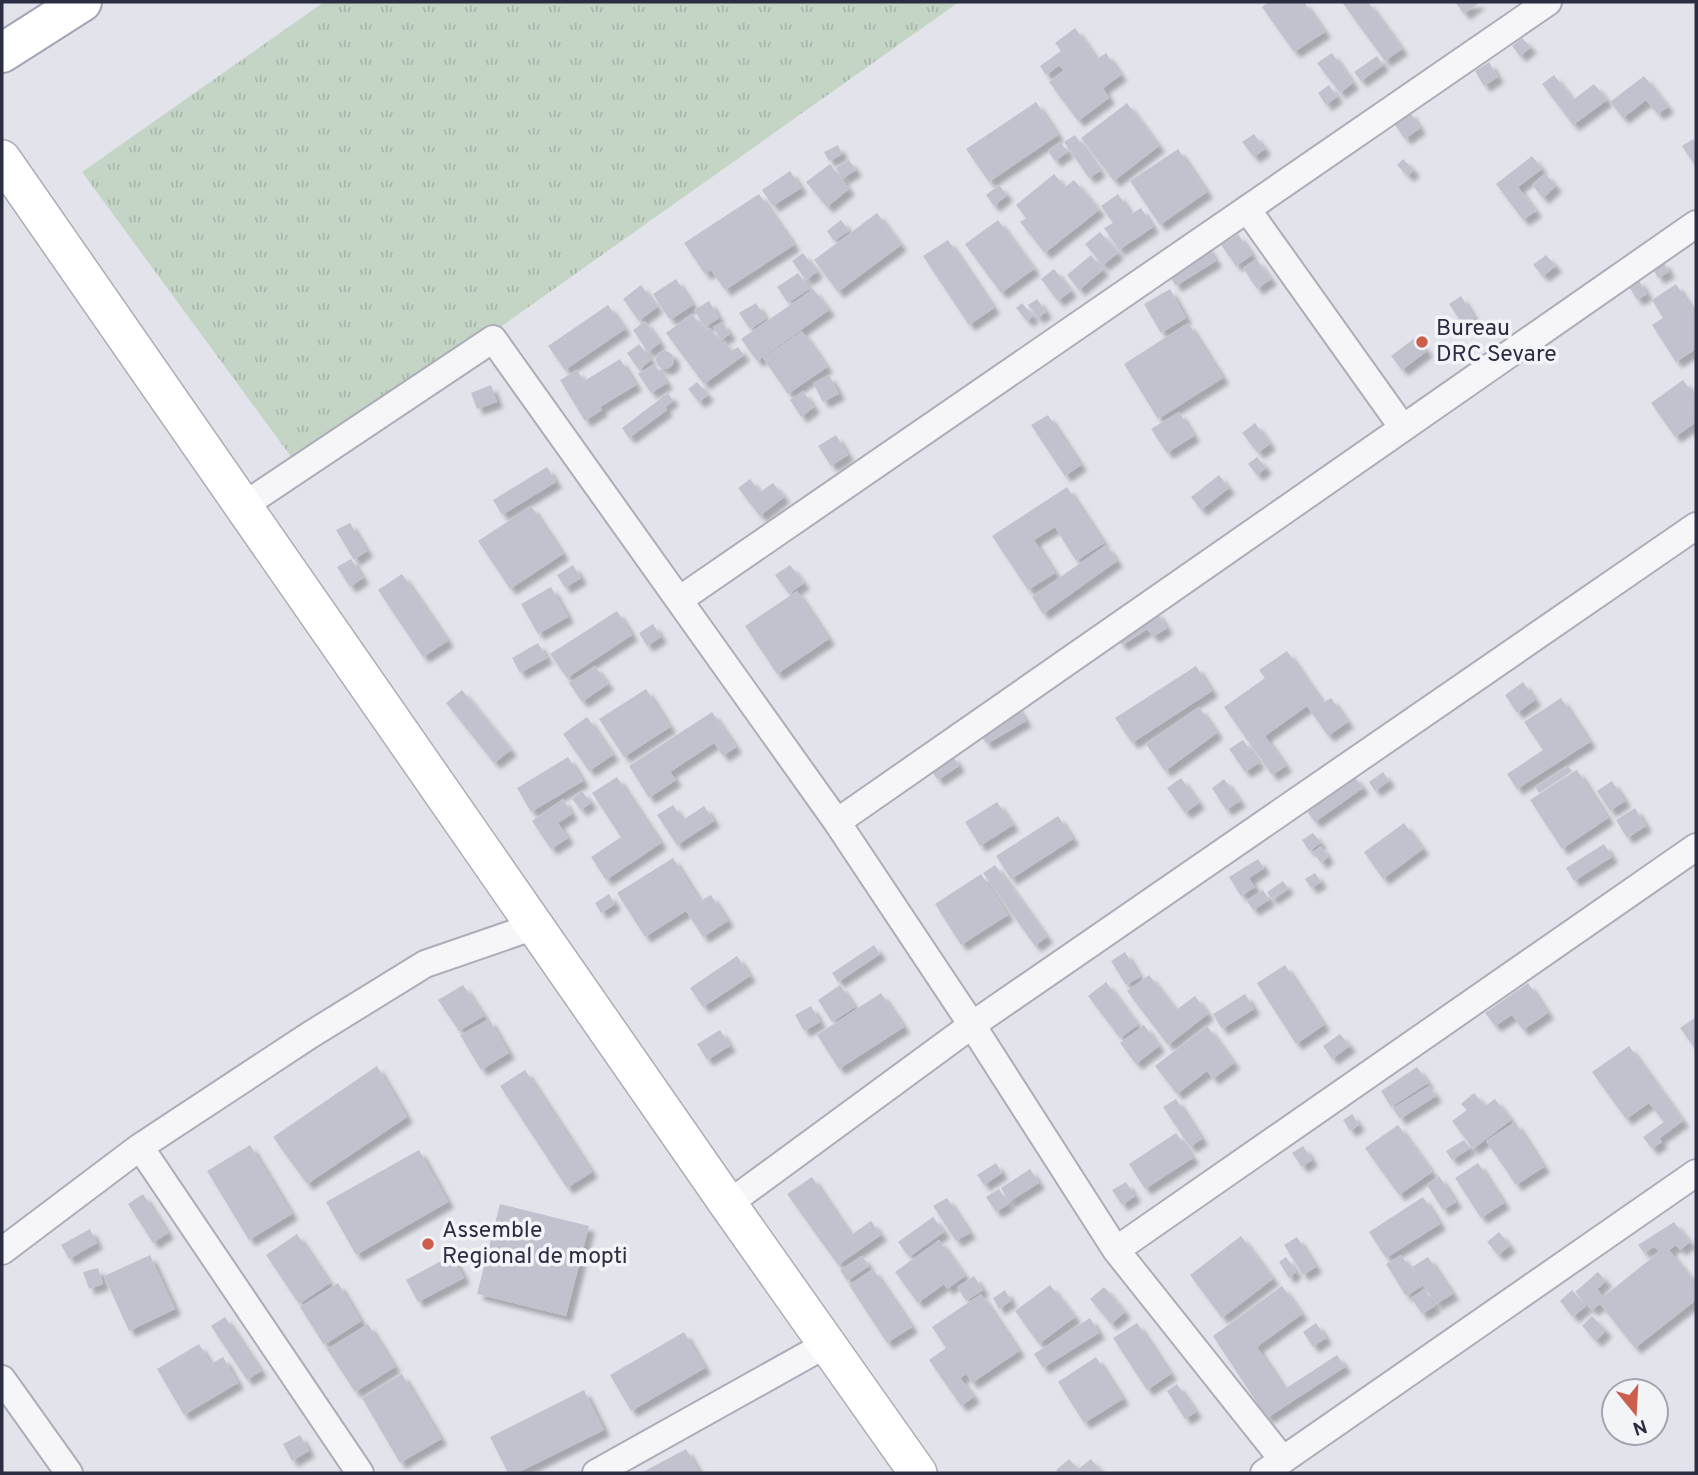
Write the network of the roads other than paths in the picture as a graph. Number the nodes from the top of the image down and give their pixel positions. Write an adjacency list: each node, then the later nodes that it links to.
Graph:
1 (82, 2): 3 (main road)
2 (1548, 2): 5 (street)
3 (2, 53)
4 (2, 159): 8 (street)
5 (1247, 209): 7 (street); 10 (street)
6 (1696, 224): 7 (street)
7 (1403, 428): 11 (street)
8 (243, 506): 10 (street); 13 (street)
9 (1696, 526): 14 (street)
10 (680, 600): 11 (street)
11 (837, 822): 14 (street)
12 (1696, 847): 18 (street)
13 (535, 926): 15 (street); 17 (street)
14 (972, 1025): 17 (street); 18 (street)
15 (140, 1147): 19 (street); 24 (street)
16 (1696, 1173): 22 (street)
17 (728, 1204): 20 (street)
18 (1116, 1250): 22 (street)
19 (2, 1251)
20 (827, 1344): 25 (street); 26 (street)
21 (2, 1379): 23 (street)
22 (1273, 1467)
23 (69, 1473)
24 (360, 1473)
25 (596, 1473)
26 (918, 1473)

